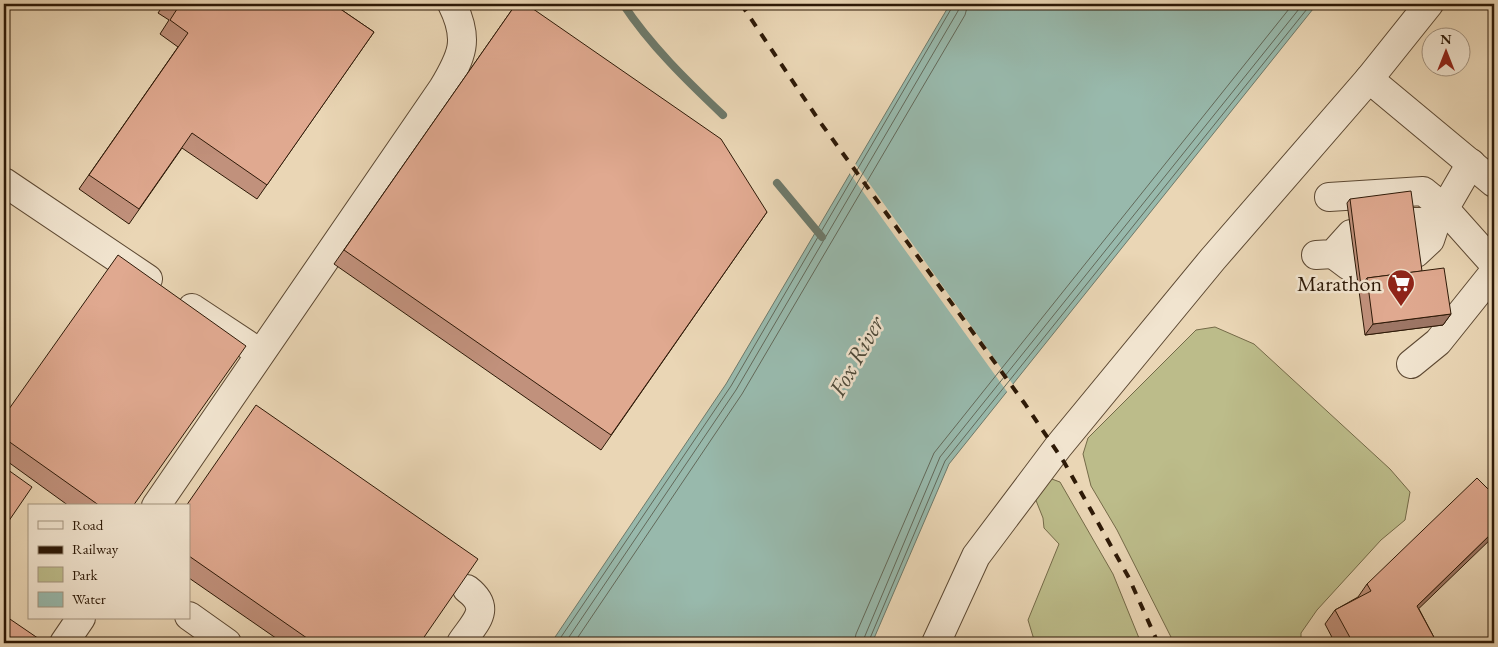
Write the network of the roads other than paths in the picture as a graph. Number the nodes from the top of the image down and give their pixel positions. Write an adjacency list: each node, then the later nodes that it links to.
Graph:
1 (452, 4): 14 (street)
2 (1429, 4): 3 (street)
3 (1369, 79): 4 (street); 23 (street)
4 (1471, 163): 6 (street); 8 (street)
5 (4, 182): 14 (street)
6 (1494, 183)
7 (1329, 197): 8 (street)
8 (1431, 218): 10 (street); 12 (street)
9 (1351, 234): 11 (street)
10 (1416, 253)
11 (1335, 258)
12 (1494, 264)
13 (1494, 272): 15 (street)
14 (260, 354): 16 (street)
15 (1410, 364)
16 (157, 504)
17 (467, 589): 22 (street)
18 (190, 617): 21 (street)
19 (80, 620): 20 (street)
20 (64, 643)
21 (227, 643)
22 (461, 643)
23 (936, 643)

